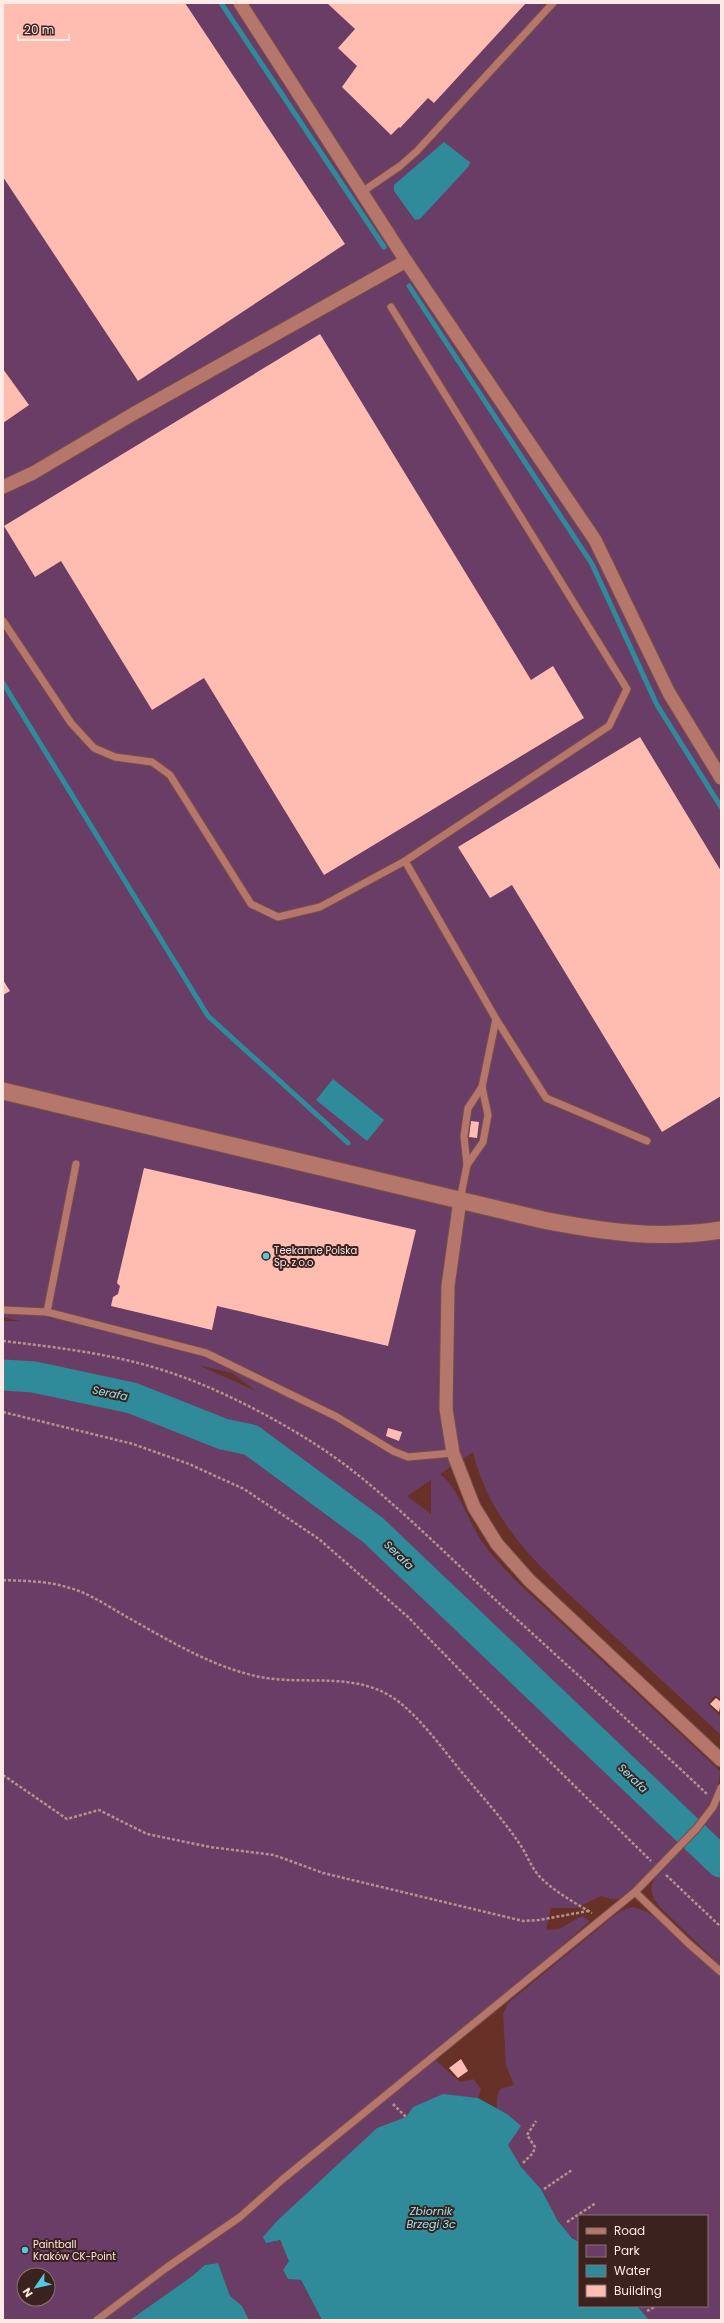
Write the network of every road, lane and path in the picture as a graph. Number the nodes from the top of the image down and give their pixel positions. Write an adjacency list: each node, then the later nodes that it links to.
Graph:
1 (241, 3): 3 (street)
2 (553, 3): 3 (lane)
3 (362, 192): 4 (street)
4 (406, 261): 6 (street); 8 (street)
5 (391, 306): 9 (lane)
6 (3, 487)
7 (3, 621): 9 (lane)
8 (721, 778)
9 (405, 861): 10 (lane)
10 (496, 1019): 11 (lane); 13 (lane)
11 (482, 1087): 15 (lane); 15 (lane)
12 (3, 1091): 16 (street)
13 (647, 1141)
14 (76, 1164): 19 (lane)
15 (467, 1165): 16 (lane)
16 (460, 1200): 17 (street); 22 (street)
17 (721, 1230)
18 (3, 1310): 19 (lane)
19 (46, 1312): 22 (lane)
20 (3, 1341): 27 (path)
21 (3, 1412): 28 (path)
22 (453, 1453): 24 (street)
23 (3, 1580): 30 (path)
24 (721, 1760)
25 (3, 1775): 30 (path)
26 (721, 1788): 27 (lane)
27 (716, 1802): 28 (lane)
28 (659, 1868): 29 (lane); 32 (path)
29 (636, 1892): 31 (lane); 33 (lane)
30 (589, 1911): 31 (path)
31 (603, 1919): 34 (lane)
32 (721, 1927)
33 (721, 1972)
34 (386, 2096): 35 (path); 46 (lane)
35 (406, 2117)
36 (536, 2121): 37 (path)
37 (523, 2163)
38 (572, 2170): 39 (path)
39 (544, 2189)
40 (596, 2203): 41 (path)
41 (578, 2215)
42 (578, 2215): 43 (path)
43 (568, 2222)
44 (654, 2307): 45 (path)
45 (647, 2311)
46 (97, 2320)

